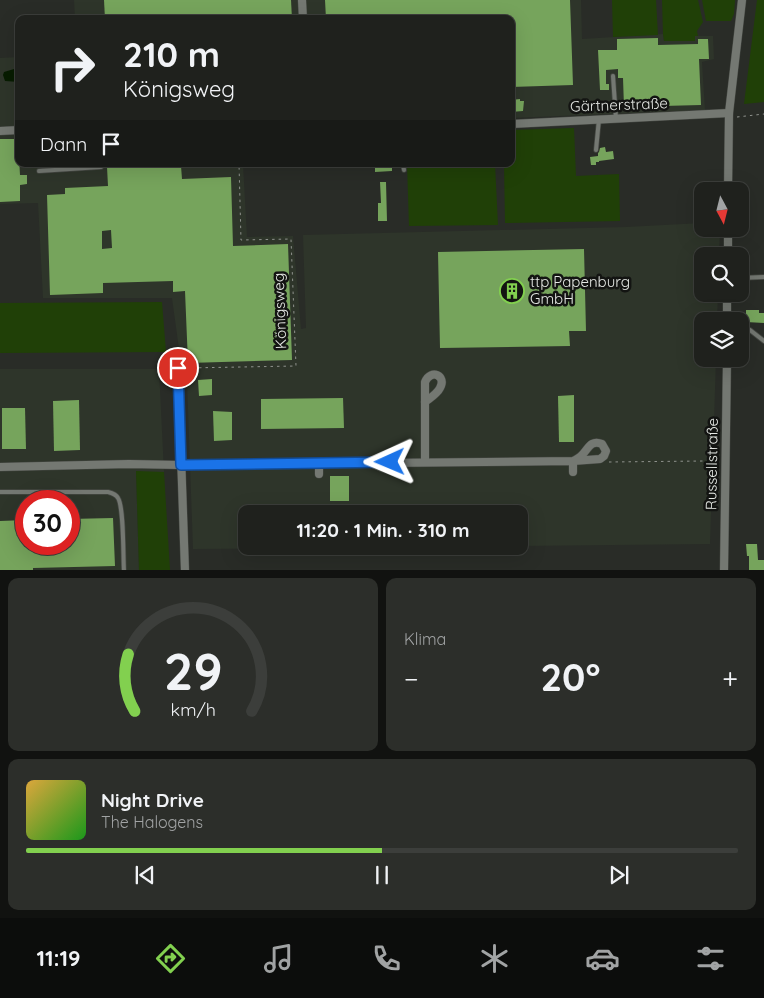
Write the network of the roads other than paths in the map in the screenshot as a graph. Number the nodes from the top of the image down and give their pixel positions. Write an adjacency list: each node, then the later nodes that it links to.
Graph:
1 (302, 0): 3 (street)
2 (742, 0): 5 (street)
3 (303, 15)
4 (613, 76): 7 (lane)
5 (729, 115): 7 (street, Gärtnerstraße); 14 (street)
6 (599, 119): 7 (street, Gärtnerstraße); 8 (street, Gärtnerstraße); 11 (lane)
7 (616, 119)
8 (515, 124)
9 (15, 130): 10 (street)
10 (0, 131)
11 (596, 150)
12 (101, 167): 13 (lane)
13 (39, 171)
14 (728, 182)
15 (764, 277): 16 (lane)
16 (749, 278)
17 (749, 330): 18 (lane)
18 (764, 341)
19 (726, 367): 31 (street, Russellstraße)
20 (178, 368): 24 (street)
21 (425, 402): 22 (street)
22 (425, 462): 23 (street); 26 (street)
23 (319, 463): 24 (street); 27 (street)
24 (181, 465): 25 (street); 30 (street)
25 (0, 468)
26 (573, 472)
27 (319, 474)
28 (0, 492): 29 (lane)
29 (124, 570)
30 (185, 570)
31 (724, 570)

